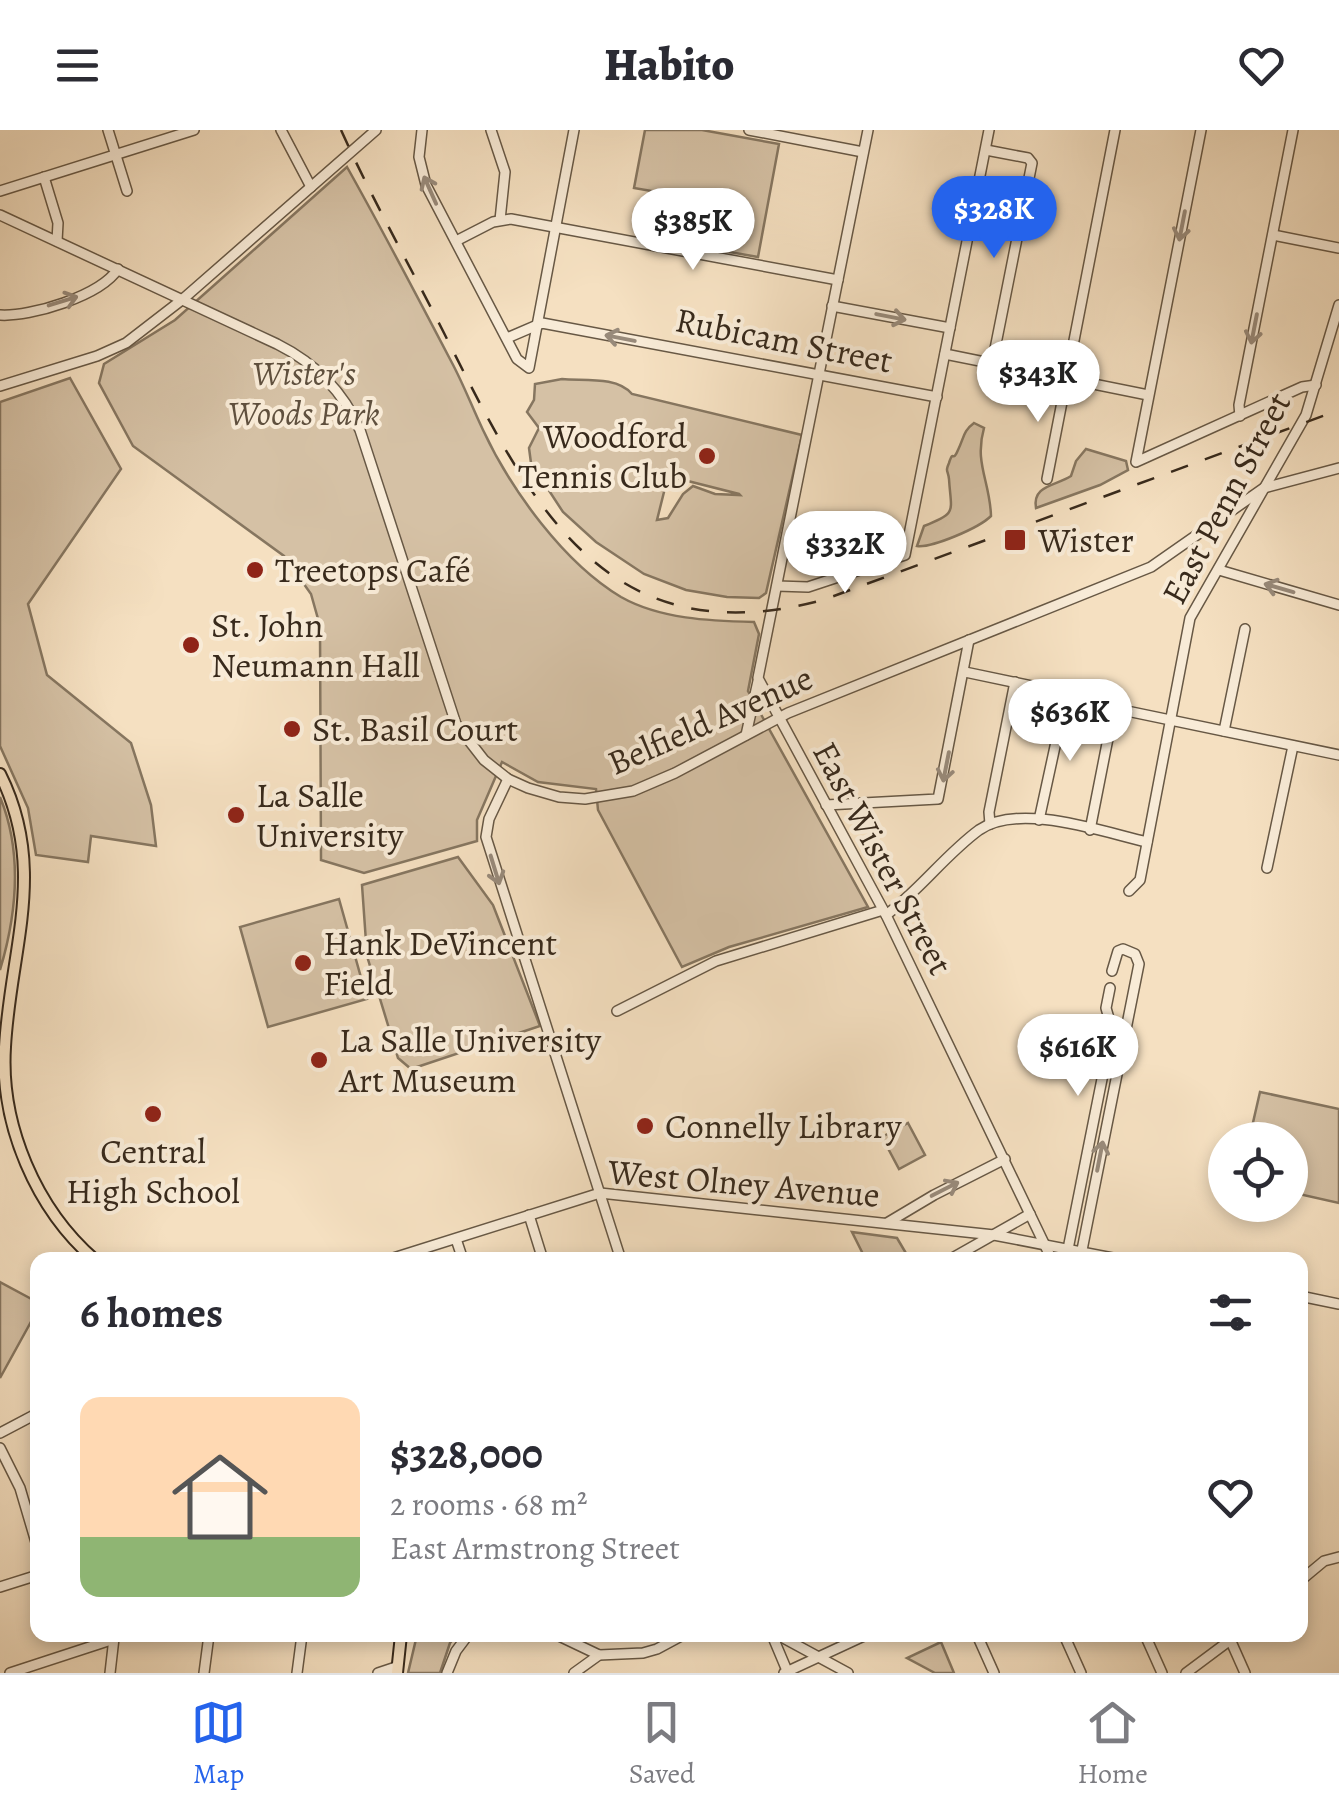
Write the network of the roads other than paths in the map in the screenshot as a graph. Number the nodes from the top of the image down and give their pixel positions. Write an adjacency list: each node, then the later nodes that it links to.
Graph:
1 (108, 130): 16 (street)
2 (281, 130): 18 (street)
3 (376, 130): 18 (street)
4 (422, 130): 26 (street, one-way to 4)
5 (491, 130): 22 (street)
6 (574, 130): 23 (street)
7 (749, 130): 15 (street)
8 (868, 130): 15 (street)
9 (989, 130): 14 (street)
10 (1116, 130): 40 (street)
11 (1201, 130): 43 (street, one-way to 43)
12 (1293, 130): 24 (street)
13 (190, 131): 16 (street)
14 (986, 150): 35 (street); 38 (street)
15 (863, 152): 29 (street)
16 (116, 155): 17 (street); 20 (street)
17 (44, 177): 19 (street); 25 (street)
18 (311, 188): 30 (street)
19 (0, 191)
20 (127, 191)
21 (0, 214): 25 (street, Belfield Avenue)
22 (500, 220): 23 (street); 26 (street)
23 (555, 228): 29 (street); 34 (street)
24 (1272, 235): 27 (street); 45 (street, one-way to 45)
25 (57, 241): 28 (street, Belfield Avenue)
26 (456, 241): 36 (street)
27 (1339, 248)
28 (118, 269): 30 (street, Belfield Avenue); 33 (street, one-way to 28)
29 (838, 280): 32 (street)
30 (183, 299): 41 (street); 66 (street, Belfield Avenue)
31 (1339, 305): 42 (street, East Penn Street)
32 (832, 306): 35 (street, one-way to 35); 39 (street)
33 (0, 314)
34 (538, 324): 36 (street); 36 (street); 39 (street, Rubicam Street, one-way to 34)
35 (950, 328): 37 (street)
36 (507, 338)
37 (945, 354): 38 (street, Rubicam Street); 44 (street)
38 (992, 364): 40 (street, Rubicam Street)
39 (819, 375): 44 (street, Rubicam Street); 50 (street)
40 (1066, 379): 43 (street, Rubicam Street); 47 (street)
41 (0, 386)
42 (1316, 386): 45 (street); 48 (street, East Penn Street)
43 (1148, 395): 45 (street)
44 (936, 397): 50 (street)
45 (1240, 416)
46 (1339, 468): 48 (street, Belfield Avenue)
47 (1047, 478)
48 (1264, 488): 49 (street, East Penn Street); 53 (street, Belfield Avenue)
49 (1219, 570): 51 (street, one-way to 49); 60 (street, East Penn Street)
50 (777, 586): 55 (street)
51 (1339, 605)
52 (1245, 630): 61 (street)
53 (969, 640): 54 (street); 59 (street, Belfield Avenue)
54 (964, 672): 56 (street); 67 (street, one-way to 67)
55 (758, 678): 59 (street, East Wister Street); 62 (street)
56 (1015, 682): 57 (street); 69 (street)
57 (1066, 696): 58 (street); 68 (street)
58 (1114, 708): 60 (street); 70 (street)
59 (778, 718): 62 (street, Belfield Avenue); 67 (street, East Wister Street)
60 (1172, 720): 61 (street); 71 (street, East Penn Street)
61 (1224, 731): 63 (street)
62 (746, 735): 66 (street, Belfield Avenue)
63 (1293, 746): 64 (street); 72 (street)
64 (1339, 755)
65 (0, 774): 76 (main road)
66 (508, 779): 83 (street, one-way to 83)
67 (826, 806): 74 (street, East Wister Street)
68 (1039, 820): 69 (street); 70 (street)
69 (990, 824): 74 (street)
70 (1090, 830): 71 (street)
71 (1148, 842): 73 (street, East Penn Street)
72 (1267, 868)
73 (1129, 891)
74 (884, 912): 80 (street); 82 (street, East Wister Street)
75 (1112, 971): 78 (street)
76 (13, 987): 77 (street); 81 (main road)
77 (0, 988)
78 (1132, 999): 90 (street); 99 (street, one-way to 78)
79 (0, 1010): 81 (main road)
80 (617, 1011)
81 (9, 1024): 91 (main road)
82 (1005, 1159): 84 (street, East Wister Street); 86 (street, one-way to 82)
83 (600, 1193): 85 (street, West Olney Avenue); 86 (street, West Olney Avenue); 95 (street)
84 (1030, 1214): 87 (street); 89 (street, East Wister Street)
85 (529, 1216): 88 (street, West Olney Avenue); 94 (street)
86 (887, 1223): 87 (street, West Olney Avenue)
87 (994, 1234): 89 (street, West Olney Avenue); 96 (street)
88 (456, 1239): 92 (street, West Olney Avenue); 93 (street)
89 (1044, 1244): 90 (street, West Olney Avenue); 97 (street, East Wister Street)
90 (1068, 1249): 98 (street, West Olney Avenue)
91 (87, 1252)
92 (413, 1252)
93 (460, 1252)
94 (540, 1252)
95 (618, 1252)
96 (963, 1252)
97 (1048, 1252)
98 (1074, 1252)
99 (1082, 1252)
100 (1308, 1298): 101 (street)
101 (1339, 1304)
102 (30, 1417): 103 (street)
103 (0, 1434)
104 (0, 1448): 105 (street)
105 (30, 1521)
106 (1338, 1558): 107 (street)
107 (1308, 1574)
108 (30, 1578): 109 (street)
109 (0, 1587)
110 (100, 1642): 130 (street)
111 (113, 1642): 131 (street)
112 (207, 1642): 132 (street)
113 (301, 1642): 133 (street)
114 (400, 1642): 128 (main road)
115 (463, 1642): 135 (street)
116 (572, 1642): 126 (street)
117 (671, 1642): 126 (street)
118 (777, 1642): 129 (street)
119 (789, 1642): 127 (street)
120 (842, 1642): 127 (street)
121 (980, 1642): 138 (street)
122 (1067, 1642): 139 (street)
123 (1148, 1642): 140 (street)
124 (1226, 1642): 141 (street)
125 (1234, 1642): 142 (street)
126 (599, 1654): 136 (street)
127 (819, 1657): 129 (street); 137 (street)
128 (396, 1670): 134 (street)
129 (786, 1672)
130 (10, 1673)
131 (110, 1673)
132 (204, 1673)
133 (297, 1673)
134 (378, 1673)
135 (447, 1673)
136 (574, 1673)
137 (848, 1673)
138 (994, 1673)
139 (1080, 1673)
140 (1162, 1673)
141 (1186, 1673)
142 (1245, 1673)

